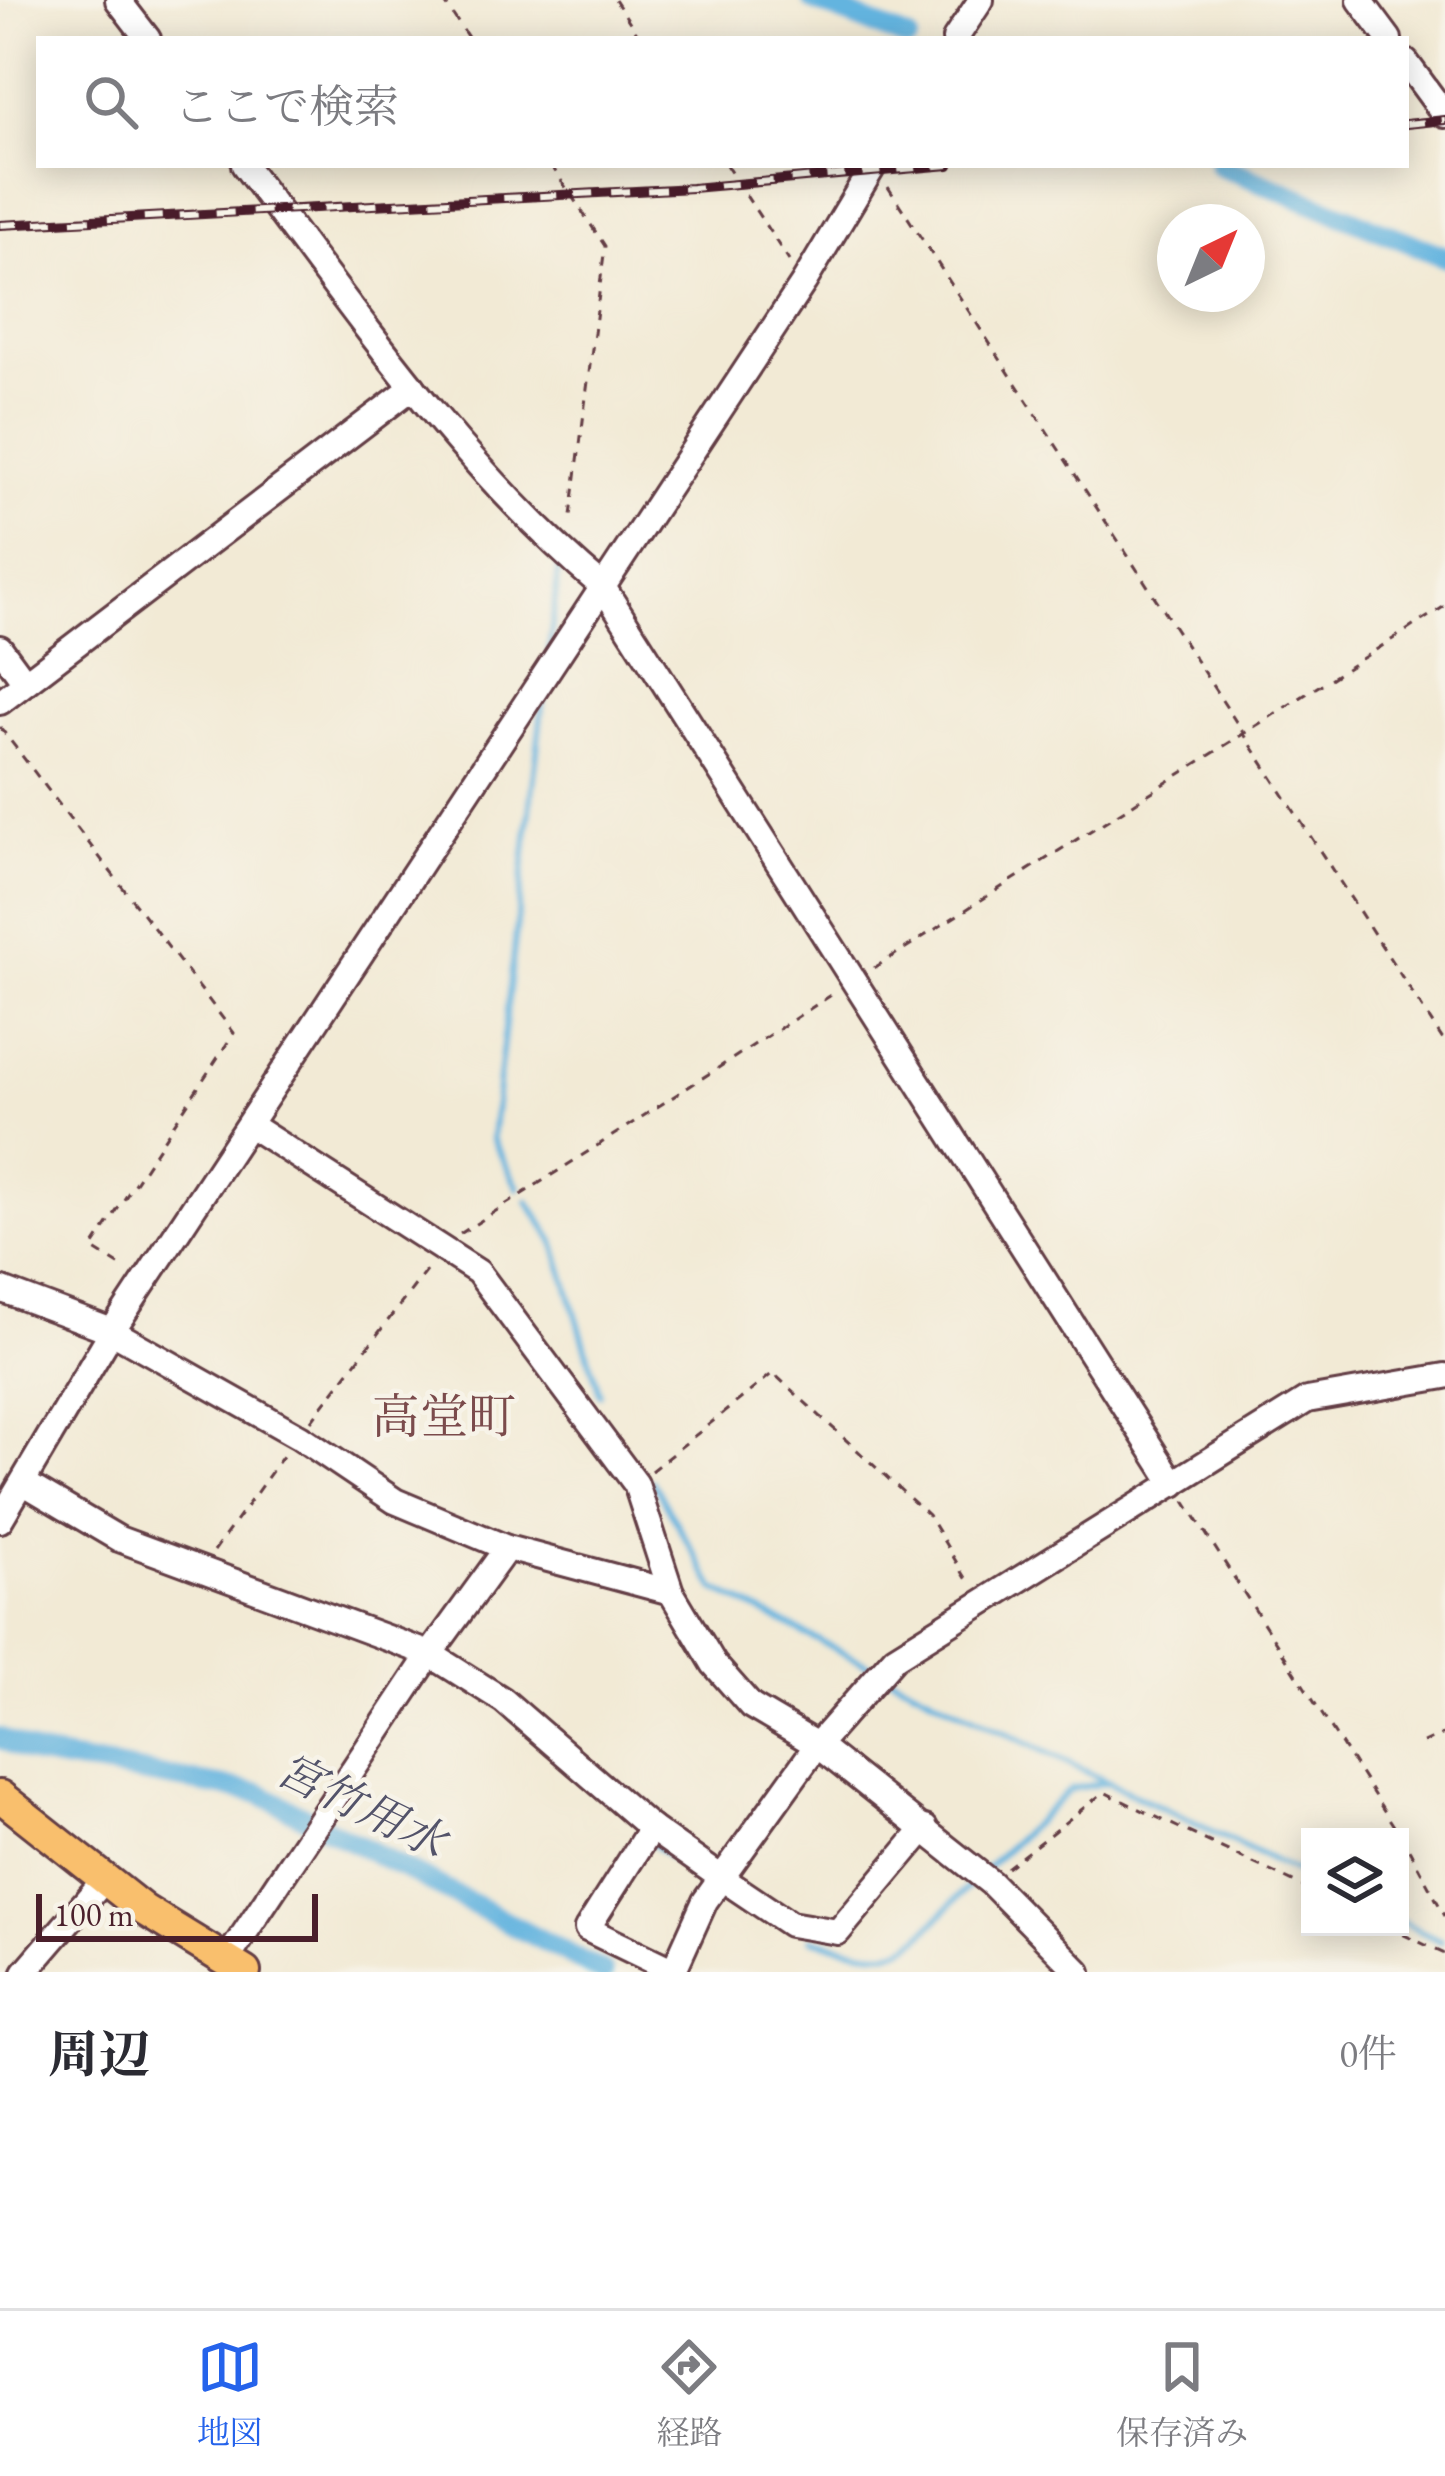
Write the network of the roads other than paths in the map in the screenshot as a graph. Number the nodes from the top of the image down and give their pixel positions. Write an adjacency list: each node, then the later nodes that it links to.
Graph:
1 (118, 0): 4 (street)
2 (981, 0): 5 (street)
3 (1360, 0): 6 (street)
4 (146, 36)
5 (957, 36)
6 (1387, 36)
7 (1409, 66): 8 (street)
8 (1445, 115)
9 (246, 168): 11 (street)
10 (880, 175): 12 (street)
11 (413, 387): 12 (street); 14 (street)
12 (603, 587): 16 (street); 21 (street)
13 (0, 648): 14 (street)
14 (25, 682): 15 (street)
15 (0, 702)
16 (251, 1126): 18 (street); 24 (street)
17 (0, 1289): 18 (street)
18 (112, 1331): 20 (street); 23 (street)
19 (1445, 1376): 21 (street)
20 (24, 1483): 22 (street); 25 (street)
21 (1174, 1484): 26 (street)
22 (0, 1520)
23 (507, 1548): 24 (street); 25 (street)
24 (671, 1592): 26 (street)
25 (423, 1665): 28 (street); 32 (street)
26 (817, 1745): 29 (street); 31 (street)
27 (0, 1796): 30 (main road)
28 (651, 1828): 31 (street); 33 (street)
29 (925, 1828): 31 (street); 35 (street)
30 (106, 1879): 32 (main road); 34 (street)
31 (723, 1879): 33 (street)
32 (236, 1967)
33 (674, 1971)
34 (26, 1972)
35 (1079, 1972)

